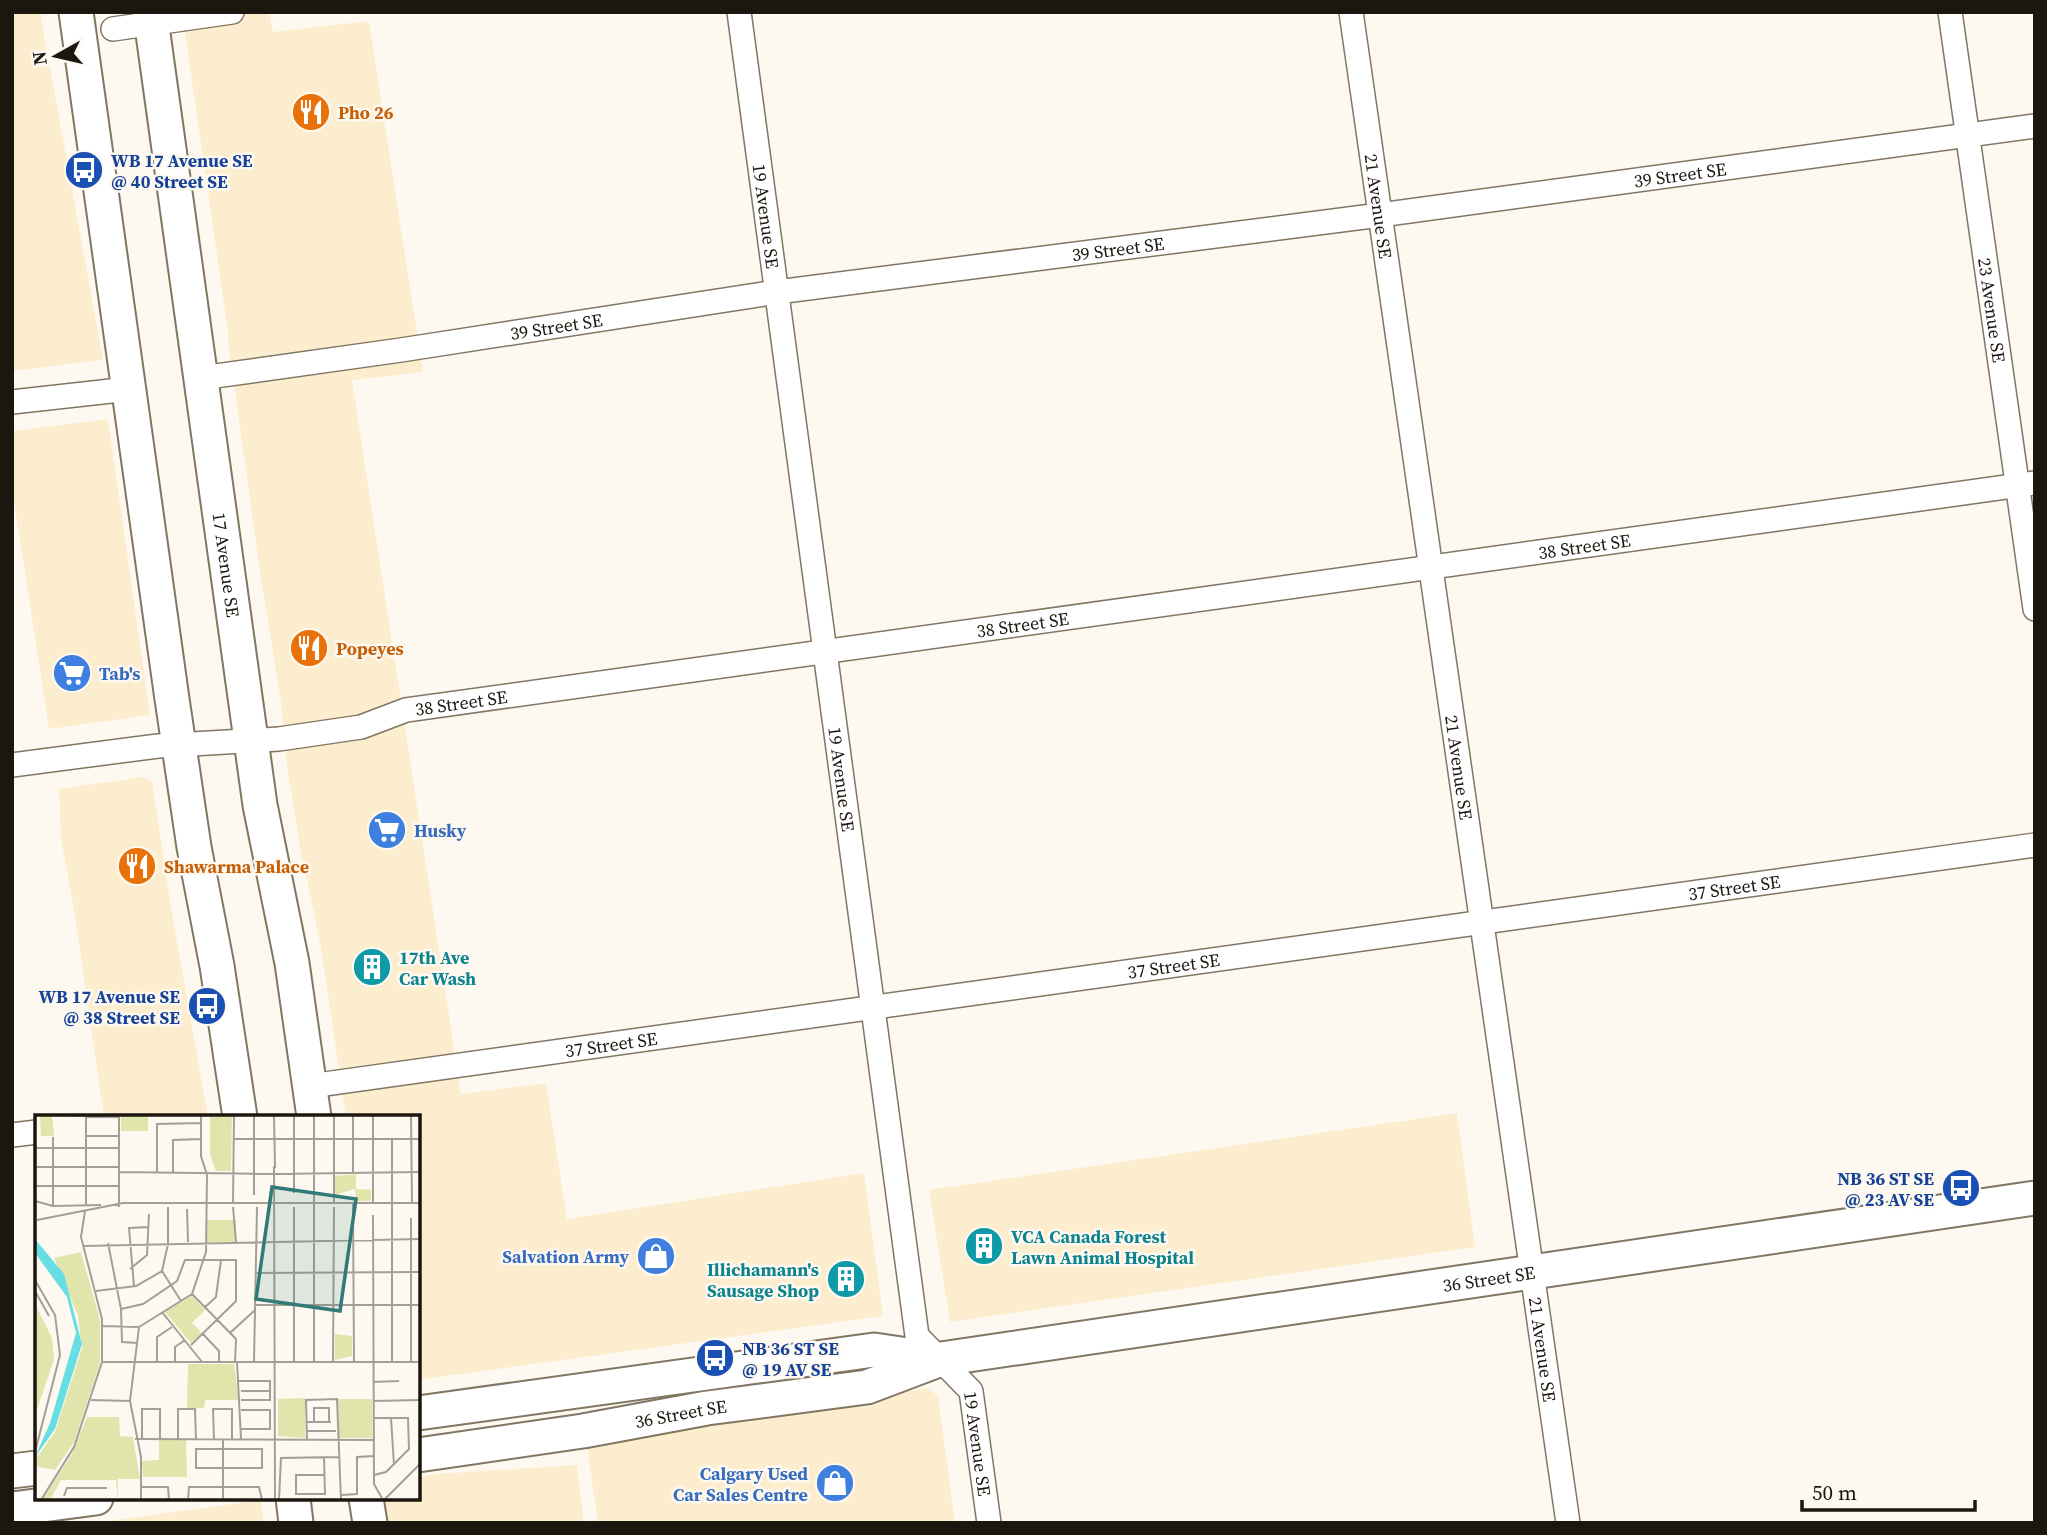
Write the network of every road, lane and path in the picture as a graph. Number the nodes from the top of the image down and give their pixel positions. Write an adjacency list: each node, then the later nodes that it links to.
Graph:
1 (76, 12): 13 (main road)
2 (232, 12): 6 (street)
3 (739, 12): 11 (street, 19 Avenue SE)
4 (1351, 12): 10 (street, 21 Avenue SE)
5 (1950, 12): 9 (street, 23 Avenue SE)
6 (151, 18): 7 (street); 12 (main road, 17 Avenue SE)
7 (113, 29)
8 (2035, 126): 9 (street, 39 Street SE)
9 (1968, 135): 10 (street, 39 Street SE); 15 (street, 23 Avenue SE)
10 (1380, 215): 11 (street, 39 Street SE); 16 (street, 21 Avenue SE)
11 (777, 292): 12 (street, 39 Street SE); 18 (street, 19 Avenue SE)
12 (201, 379): 19 (main road, 17 Avenue SE)
13 (129, 389): 14 (street); 20 (main road)
14 (12, 402)
15 (2026, 484): 16 (street, 38 Street SE); 17 (street, 23 Avenue SE)
16 (1431, 567): 18 (street, 38 Street SE); 23 (street, 21 Avenue SE)
17 (2035, 609)
18 (825, 651): 19 (street, 38 Street SE); 24 (street, 19 Avenue SE)
19 (252, 740): 20 (street, 38 Street SE); 25 (main road, 17 Avenue SE)
20 (180, 744): 21 (street, 38 Street SE); 26 (main road)
21 (12, 765)
22 (2035, 845): 23 (street, 37 Street SE)
23 (1482, 922): 24 (street, 37 Street SE); 30 (street, 21 Avenue SE)
24 (873, 1007): 25 (street, 37 Street SE); 31 (street, 19 Avenue SE)
25 (312, 1101)
26 (240, 1115)
27 (35, 1132): 28 (street)
28 (12, 1135)
29 (2035, 1198): 30 (main road, 36 Street SE)
30 (1532, 1272): 31 (main road, 36 Street SE); 43 (street, 21 Avenue SE)
31 (941, 1359): 32 (main road, 36 Street SE); 33 (main road, 36 Street SE); 42 (street, 19 Avenue SE)
32 (420, 1413)
33 (420, 1455)
34 (35, 1468): 35 (main road)
35 (12, 1471)
36 (81, 1500): 39 (main road)
37 (293, 1500): 40 (main road)
38 (366, 1500): 41 (main road)
39 (12, 1509)
40 (296, 1523)
41 (370, 1523)
42 (989, 1523)
43 (1568, 1523)

